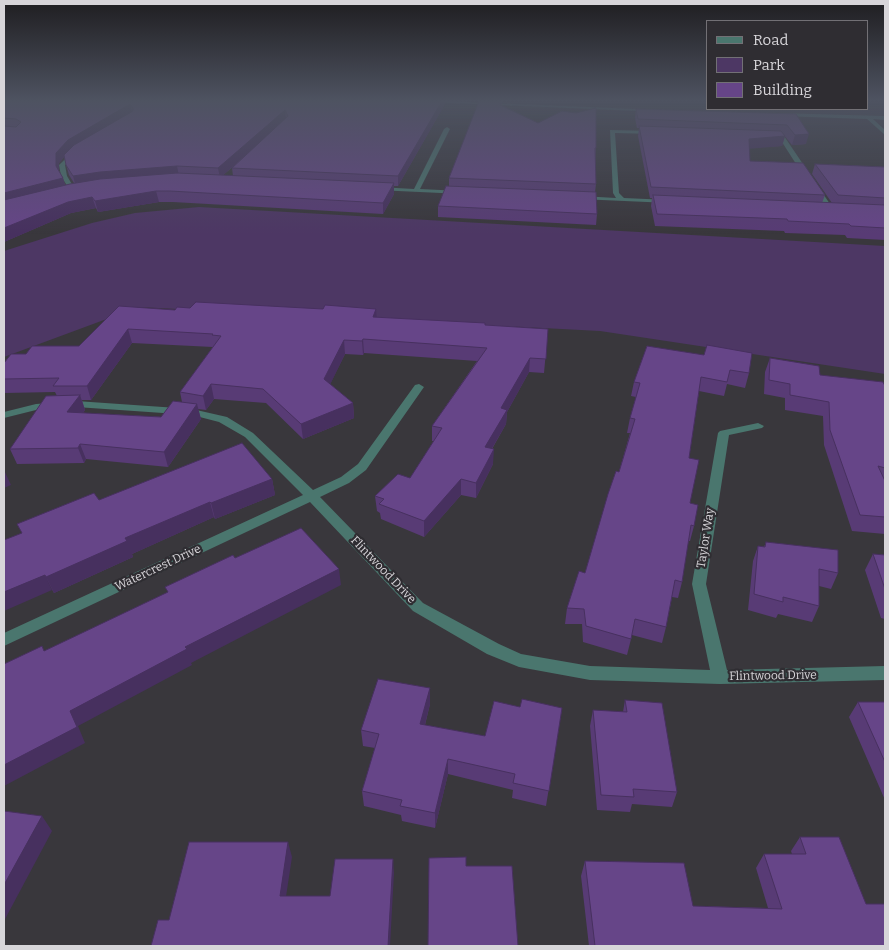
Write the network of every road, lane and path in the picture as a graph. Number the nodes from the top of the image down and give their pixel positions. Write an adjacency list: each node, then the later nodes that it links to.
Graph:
1 (439, 145): 7 (street)
2 (613, 145): 12 (street)
3 (787, 145): 15 (street)
4 (82, 147): 8 (street)
5 (368, 188): 7 (street)
6 (83, 189): 8 (street)
7 (416, 190): 10 (street)
8 (73, 191): 9 (street)
9 (64, 193)
10 (474, 193)
11 (573, 198): 12 (street)
12 (622, 200): 13 (street)
13 (672, 203)
14 (820, 210): 15 (street)
15 (830, 210): 16 (street)
16 (839, 210)
17 (419, 387): 20 (street, Watercrest Drive)
18 (4, 415): 20 (street, Flintwood Drive)
19 (758, 426): 23 (street, Taylor Way)
20 (312, 496): 21 (street, Watercrest Drive); 23 (street, Flintwood Drive)
21 (4, 640)
22 (885, 673): 23 (street, Flintwood Drive)
23 (720, 677)

